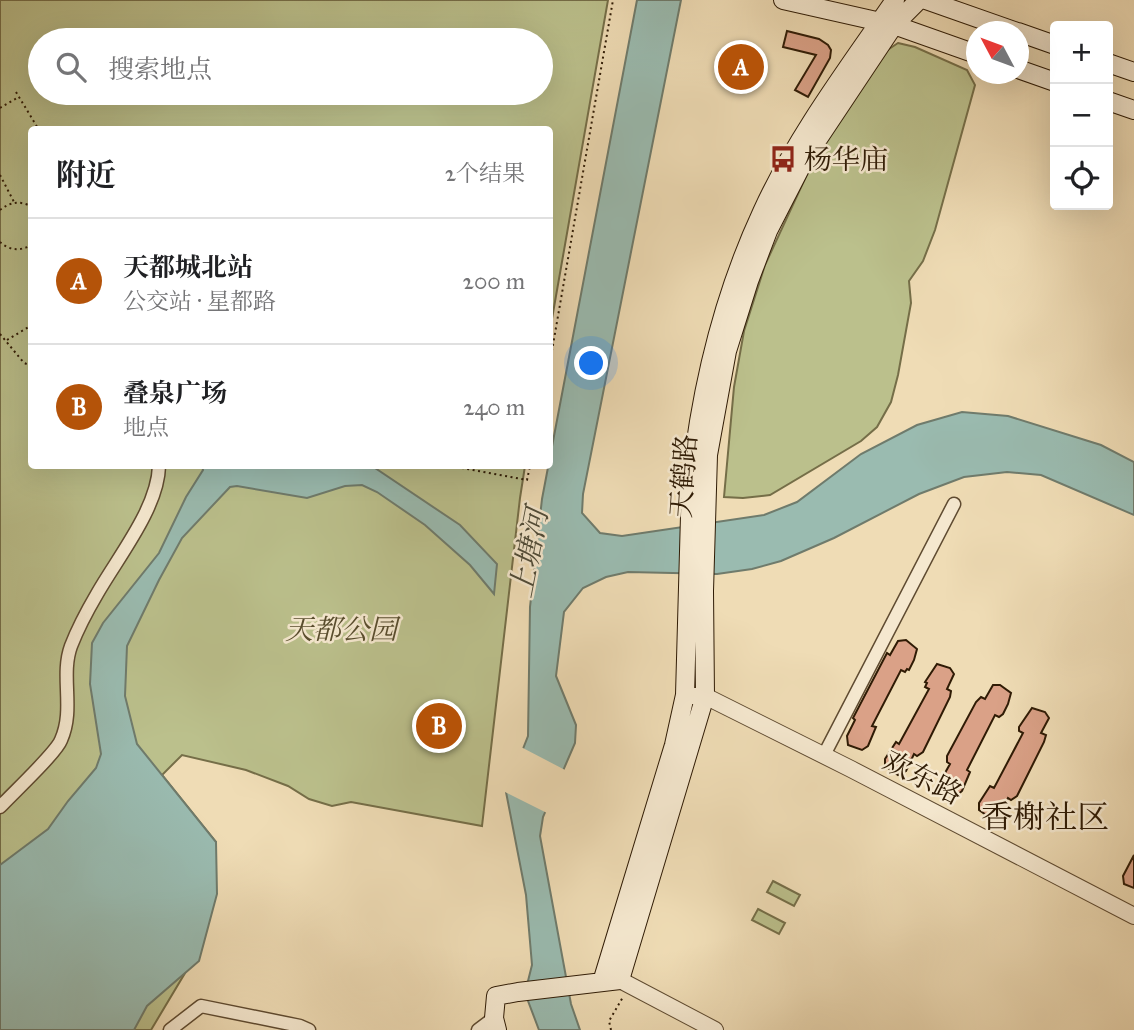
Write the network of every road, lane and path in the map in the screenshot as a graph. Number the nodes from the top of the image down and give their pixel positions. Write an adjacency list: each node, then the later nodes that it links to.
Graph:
1 (613, 0): 30 (path)
2 (783, 0): 7 (main road)
3 (895, 0): 7 (main road)
4 (919, 0): 7 (main road, 天鹤路)
5 (926, 0): 6 (main road)
6 (986, 21)
7 (887, 23): 10 (main road); 36 (main road, 天鹤路); 36 (main road, 天鹤路)
8 (1029, 36): 9 (main road)
9 (1050, 43)
10 (966, 51)
11 (1113, 65): 12 (main road)
12 (1134, 72)
13 (1029, 73): 14 (main road)
14 (1050, 80)
15 (16, 92): 16 (path)
16 (19, 97): 18 (path); 20 (path)
17 (1113, 103): 19 (main road)
18 (0, 108)
19 (1134, 110)
20 (37, 126)
21 (0, 175): 22 (path)
22 (14, 202): 23 (path); 24 (path)
23 (28, 205)
24 (0, 210)
25 (0, 242): 26 (path)
26 (28, 246)
27 (28, 327): 29 (path)
28 (0, 334): 29 (path)
29 (6, 341): 31 (path)
30 (553, 345)
31 (28, 364)
32 (158, 469): 40 (street)
33 (467, 469): 34 (path)
34 (529, 469)
35 (954, 504): 39 (street)
36 (697, 592): 37 (main road, 天鹤路); 38 (main road, 天鹤路)
37 (685, 695): 38 (street, 欢东路); 42 (main road, 天鹤路)
38 (705, 696): 39 (street, 欢东路); 42 (main road, 天鹤路)
39 (824, 755): 41 (street, 欢东路)
40 (0, 807)
41 (1134, 916)
42 (618, 983): 43 (main road); 47 (path); 48 (street)
43 (496, 1024): 46 (street)
44 (170, 1030): 45 (street)
45 (309, 1030)
46 (478, 1030)
47 (611, 1030)
48 (715, 1030)

